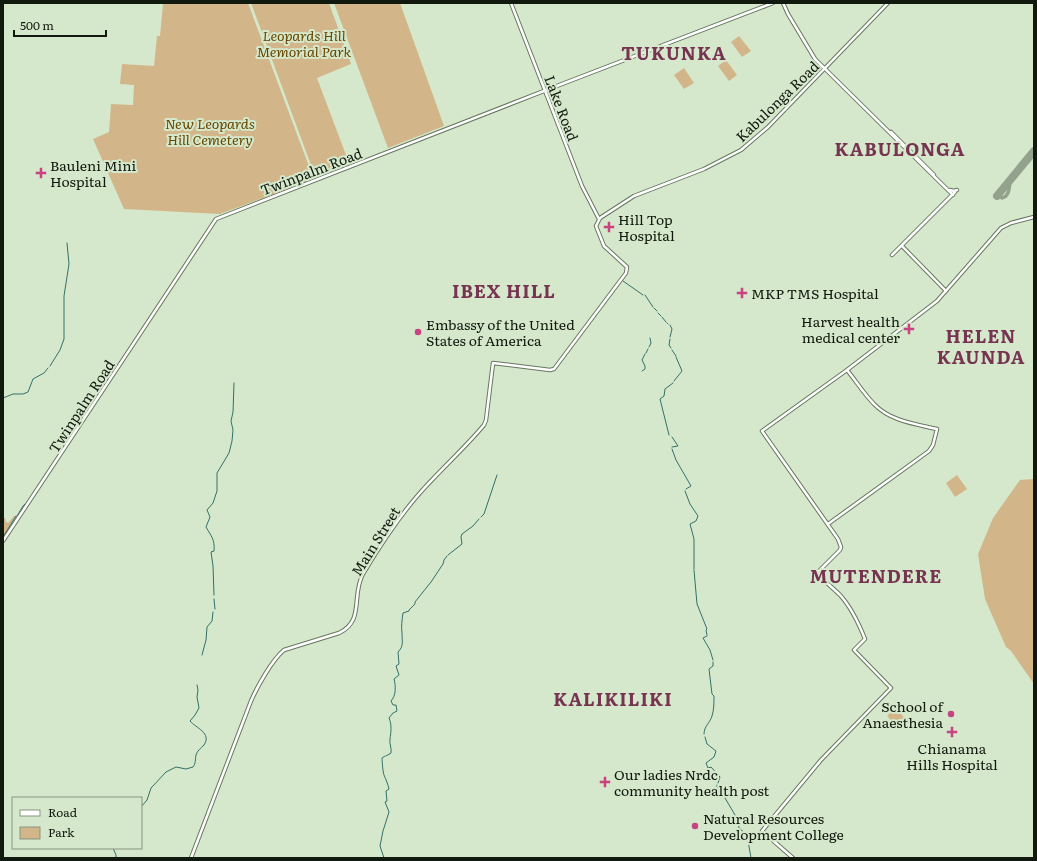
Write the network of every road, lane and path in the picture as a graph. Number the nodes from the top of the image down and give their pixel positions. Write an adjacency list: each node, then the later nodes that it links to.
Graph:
1 (511, 3): 6 (main road, Lake Road)
2 (773, 3): 7 (main road, Twinpalm Road)
3 (784, 3): 5 (main road)
4 (888, 3): 5 (main road, Kabulonga Road)
5 (825, 68): 12 (main road); 14 (main road, Kabulonga Road)
6 (543, 87): 7 (main road); 8 (main road, Lake Road)
7 (549, 89): 8 (main road, Twinpalm Road)
8 (545, 91): 9 (main road, Twinpalm Road); 10 (main road, Lake Road)
9 (540, 93): 10 (main road); 20 (main road, Twinpalm Road)
10 (546, 95): 14 (main road, Lake Road)
11 (957, 190): 12 (main road)
12 (952, 194): 15 (main road)
13 (1034, 217): 17 (main road)
14 (599, 219): 21 (main road, Main Street)
15 (902, 245): 16 (main road); 16 (main road); 17 (main road)
16 (906, 251): 17 (main road)
17 (947, 291): 18 (main road)
18 (847, 370): 19 (main road); 19 (main road)
19 (828, 524): 22 (main road)
20 (3, 541)
21 (190, 858)
22 (793, 858)

